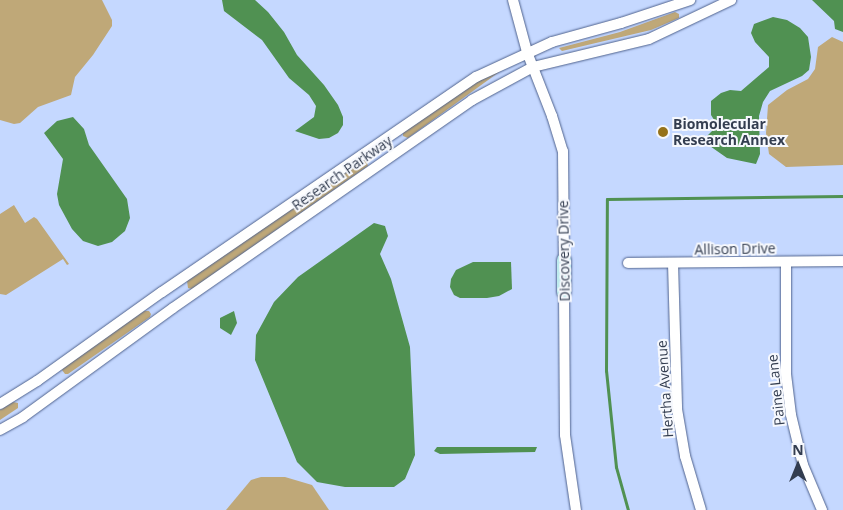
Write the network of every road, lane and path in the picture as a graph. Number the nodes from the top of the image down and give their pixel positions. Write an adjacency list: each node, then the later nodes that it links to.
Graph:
1 (513, 0): 4 (street, Discovery Drive)
2 (690, 0): 4 (street, Research Parkway)
3 (731, 0): 5 (street, Research Parkway)
4 (527, 52): 5 (street, Discovery Drive); 12 (street, Research Parkway)
5 (533, 67): 6 (street, Discovery Drive); 13 (street, Research Parkway)
6 (564, 260): 11 (street, Discovery Drive)
7 (843, 261): 8 (street, Allison Drive)
8 (786, 262): 10 (street, Allison Drive); 16 (street, Paine Lane)
9 (628, 263): 10 (street, Allison Drive)
10 (673, 264): 15 (street, Hertha Avenue)
11 (564, 292): 14 (street, Discovery Drive)
12 (0, 404)
13 (0, 430)
14 (576, 510)
15 (701, 510)
16 (822, 510)

